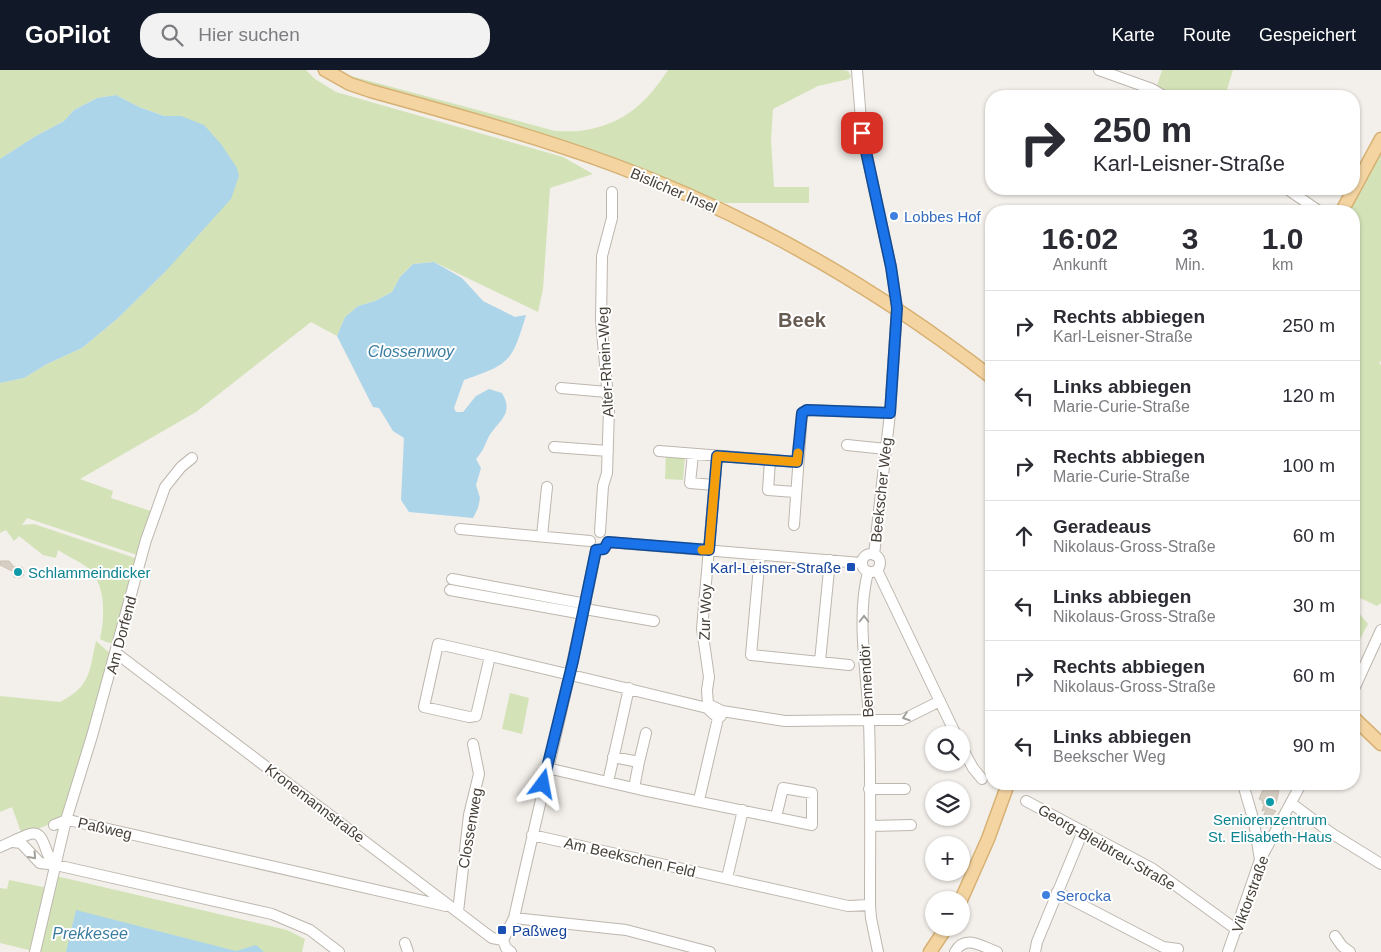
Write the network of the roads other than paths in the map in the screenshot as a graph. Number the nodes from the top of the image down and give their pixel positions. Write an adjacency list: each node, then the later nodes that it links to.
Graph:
1 (325, 70): 10 (main road, Bislicher Insel)
2 (857, 70): 10 (street, Beekscher Weg)
3 (1098, 70): 4 (street)
4 (1154, 90)
5 (1381, 139): 6 (main road)
6 (1360, 178)
7 (612, 192): 13 (street, Alter-Rhein-Weg)
8 (1295, 195): 9 (street)
9 (1310, 205)
10 (897, 308): 11 (main road, Bislicher Insel); 14 (street, Beekscher Weg)
11 (985, 373)
12 (561, 388): 13 (street)
13 (608, 392): 18 (street, Alter-Rhein-Weg)
14 (890, 413): 17 (street, Beekscher Weg); 24 (street)
15 (847, 445): 17 (street)
16 (554, 447): 18 (street)
17 (886, 448): 37 (street, Beekscher Weg)
18 (608, 451): 30 (street, Alter-Rhein-Weg)
19 (660, 451): 20 (street)
20 (693, 454): 21 (street); 25 (street)
21 (717, 456): 23 (street); 25 (street, Zur Woy)
22 (192, 458): 46 (street, Am Dorfend)
23 (770, 461): 24 (street); 27 (street)
24 (797, 462): 27 (street)
25 (714, 485): 35 (street, Zur Woy)
26 (547, 487): 31 (street)
27 (795, 492): 28 (street)
28 (794, 525)
29 (460, 529): 31 (street)
30 (600, 532): 32 (street); 33 (street)
31 (542, 536): 32 (street)
32 (590, 541): 34 (street)
33 (608, 542): 34 (street); 35 (street)
34 (596, 550): 43 (street)
35 (709, 550): 36 (street); 54 (street, Zur Woy)
36 (760, 555): 38 (street); 48 (street)
37 (874, 555): 39 (street); 40 (street)
38 (830, 560): 39 (street); 48 (street)
39 (861, 563): 40 (street)
40 (872, 571): 53 (street); 56 (street, Bennendör, one-way to 40)
41 (452, 579): 43 (street)
42 (450, 590): 43 (street)
43 (585, 609): 44 (street); 50 (street)
44 (654, 621)
45 (1381, 630): 51 (street)
46 (116, 653): 79 (street, Am Dorfend); 94 (street, Kronemannstraße)
47 (490, 656): 47 (street); 50 (street)
48 (820, 661): 49 (street)
49 (849, 665)
50 (570, 675): 52 (street); 65 (street)
51 (1360, 676)
52 (629, 688): 54 (street); 62 (street)
53 (940, 701): 56 (street, one-way to 56); 58 (street)
54 (708, 706): 55 (street)
55 (720, 715): 56 (street); 74 (street)
56 (869, 720): 69 (street, Bennendör)
57 (1360, 724): 61 (main road)
58 (952, 726)
59 (646, 733): 63 (street)
60 (473, 744): 94 (street, Clossenweg)
61 (1381, 744)
62 (614, 757): 63 (street); 67 (street)
63 (639, 762): 68 (street)
64 (970, 762): 66 (street)
65 (547, 768): 67 (street); 84 (street)
66 (982, 779)
67 (608, 782): 68 (street)
68 (634, 788): 74 (street)
69 (869, 789): 70 (street); 82 (street, Bennendör)
70 (905, 789)
71 (1006, 790): 91 (main road)
72 (1245, 790): 87 (street)
73 (1298, 790): 76 (street, Viktorstraße)
74 (699, 800): 77 (street)
75 (1026, 801): 83 (street, Georg-Bleibtreu-Straße)
76 (1291, 803): 87 (street, Viktorstraße); 89 (street)
77 (743, 810): 78 (street); 90 (street)
78 (776, 817): 78 (street)
79 (66, 820): 80 (street, Paßweg); 88 (street, Am Dorfend); 94 (street, Paßweg)
80 (54, 825)
81 (911, 825): 82 (street)
82 (870, 826): 93 (street, Bennendör)
83 (1083, 831): 92 (street); 96 (street, Georg-Bleibtreu-Straße)
84 (532, 835): 90 (street, Am Beekschen Feld); 95 (street)
85 (13, 842): 86 (street); 88 (street, one-way to 88); 88 (street)
86 (0, 847)
87 (1260, 860): 96 (street, Viktorstraße)
88 (56, 864): 101 (street, Am Dorfend); 102 (street)
89 (1381, 864)
90 (727, 878): 93 (street, Am Beekschen Feld)
91 (965, 891)
92 (1057, 892): 100 (street); 109 (street)
93 (870, 905): 105 (street, Bennendör)
94 (454, 910): 99 (street, Kronemannstraße)
95 (514, 918): 99 (street); 104 (street)
96 (1237, 930): 110 (street, Viktorstraße)
97 (941, 936): 106 (main road)
98 (1335, 936): 111 (street)
99 (503, 940): 103 (street)
100 (1178, 949)
101 (35, 952)
102 (339, 952)
103 (511, 952)
104 (710, 952)
105 (878, 952)
106 (930, 952)
107 (955, 952): 108 (street)
108 (998, 952)
109 (1035, 952)
110 (1228, 952)
111 (1350, 952)

